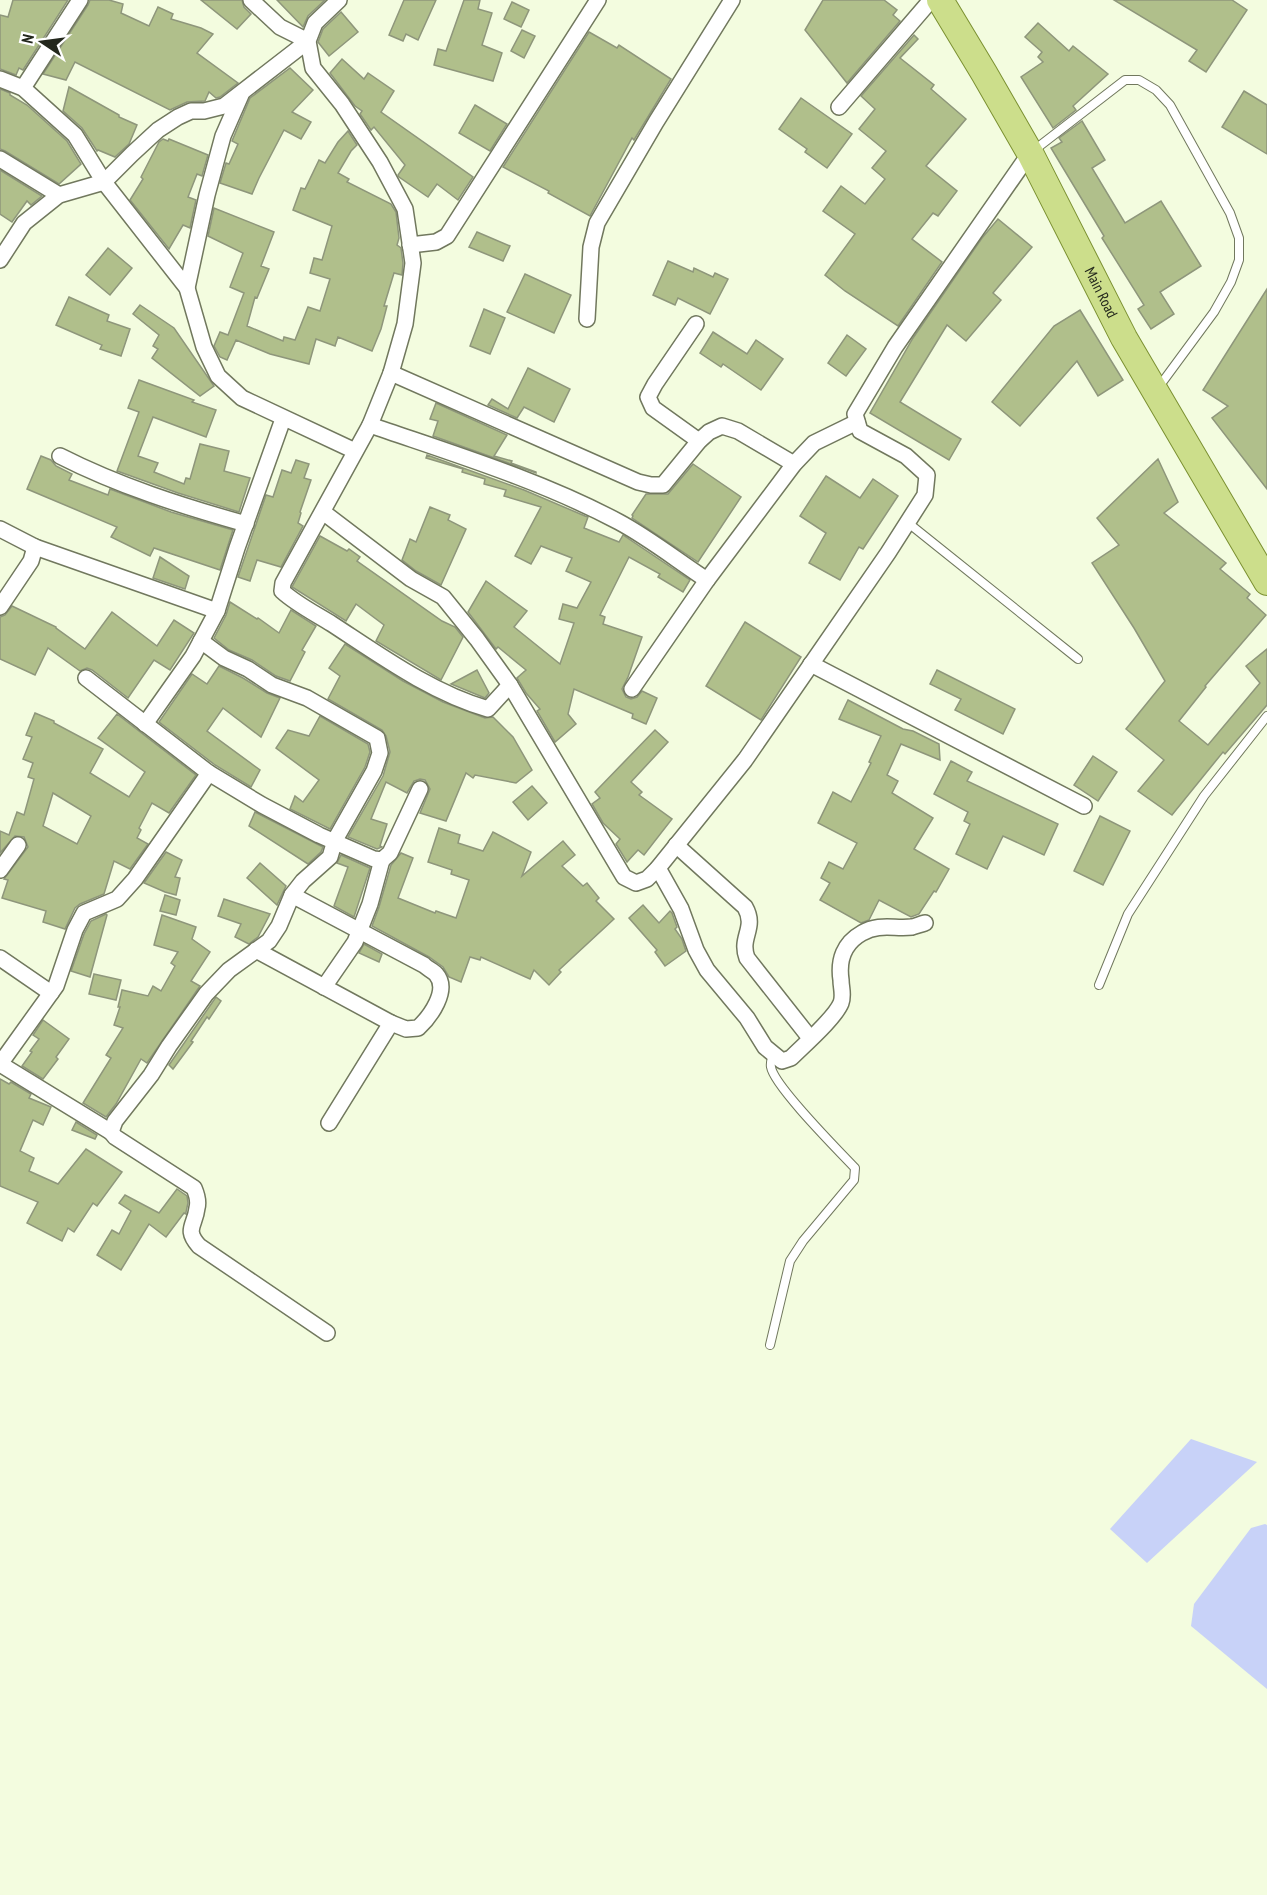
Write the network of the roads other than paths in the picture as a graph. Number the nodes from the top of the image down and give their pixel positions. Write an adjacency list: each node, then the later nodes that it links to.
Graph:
1 (80, 0): 10 (street)
2 (251, 0): 8 (street)
3 (339, 0): 8 (street)
4 (598, 0): 17 (street)
5 (732, 0): 20 (street)
6 (931, 0): 12 (street)
7 (940, 0): 13 (main road, Main Road)
8 (308, 41): 11 (street); 17 (street)
9 (0, 79): 10 (street)
10 (23, 88): 15 (street)
11 (241, 94): 15 (street); 19 (street)
12 (839, 107)
13 (1030, 153): 23 (main road, Main Road); 23 (lane); 25 (street)
14 (0, 159): 16 (street)
15 (104, 182): 16 (street); 19 (street)
16 (59, 195): 18 (street)
17 (410, 245): 22 (street)
18 (0, 260)
19 (187, 288): 24 (street)
20 (587, 319)
21 (696, 324): 27 (street)
22 (391, 373): 26 (street); 27 (street)
23 (1155, 392): 36 (main road, Main Road)
24 (283, 418): 28 (street); 33 (street)
25 (857, 422): 30 (street); 32 (street)
26 (370, 425): 28 (street); 37 (street)
27 (699, 441): 30 (street)
28 (355, 451): 31 (street)
29 (60, 456): 33 (street)
30 (794, 464): 37 (street)
31 (323, 512): 44 (street); 44 (street)
32 (907, 522): 41 (lane); 42 (street)
33 (246, 524): 39 (street)
34 (0, 528): 35 (street)
35 (35, 547): 38 (street); 39 (street)
36 (1266, 579)
37 (707, 580): 45 (street)
38 (0, 607)
39 (217, 611): 40 (street)
40 (201, 641): 47 (street); 51 (street)
41 (1078, 659)
42 (811, 664): 50 (street); 53 (street)
43 (86, 678): 47 (street)
44 (510, 685): 55 (street)
45 (632, 689)
46 (1267, 717): 62 (lane)
47 (145, 724): 48 (street)
48 (209, 773): 51 (street); 64 (street)
49 (420, 789): 54 (street)
50 (1084, 806)
51 (335, 840): 54 (street); 57 (street)
52 (18, 845): 56 (street)
53 (676, 845): 55 (street); 66 (street)
54 (382, 860): 59 (street)
55 (658, 868): 67 (street)
56 (0, 870)
57 (292, 895): 59 (street); 60 (street)
58 (925, 923): 66 (street)
59 (359, 931): 63 (street); 65 (street)
60 (256, 950): 63 (street); 70 (street)
61 (0, 958): 64 (street)
62 (1099, 985)
63 (324, 987): 65 (street)
64 (51, 993): 68 (street)
65 (391, 1023): 69 (street)
66 (810, 1038): 67 (street)
67 (773, 1054): 72 (lane)
68 (0, 1064): 70 (street)
69 (329, 1123)
70 (111, 1132): 71 (street)
71 (327, 1333)
72 (770, 1345)

